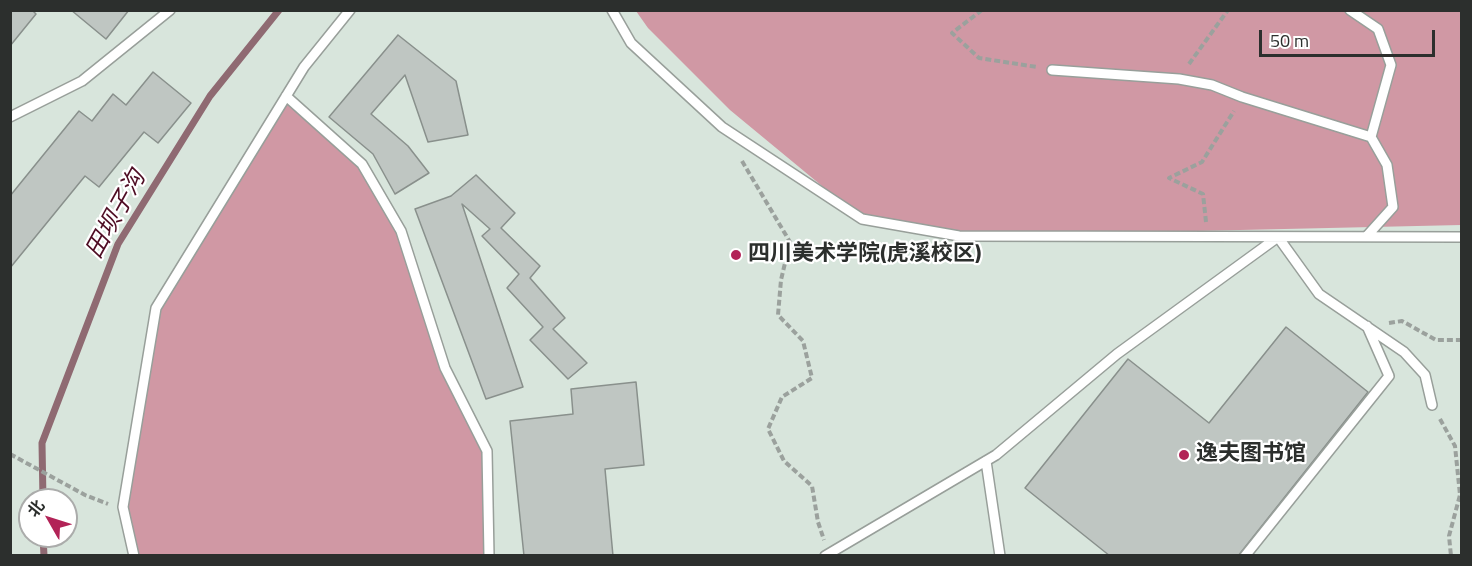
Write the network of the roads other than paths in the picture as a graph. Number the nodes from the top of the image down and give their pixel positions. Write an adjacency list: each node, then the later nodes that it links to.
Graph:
1 (170, 10): 7 (lane)
2 (351, 10): 6 (lane)
3 (612, 10): 9 (lane)
4 (1350, 10): 8 (lane)
5 (1052, 70): 8 (lane)
6 (286, 96): 16 (lane); 17 (lane)
7 (10, 117)
8 (1371, 137): 10 (lane)
9 (1278, 237): 10 (lane); 12 (lane); 14 (lane)
10 (1366, 237): 11 (lane)
11 (1461, 237)
12 (1367, 326): 13 (lane); 19 (lane)
13 (1432, 405)
14 (986, 461): 15 (lane); 18 (lane)
15 (826, 554)
16 (134, 555)
17 (489, 555)
18 (1000, 555)
19 (1245, 555)

